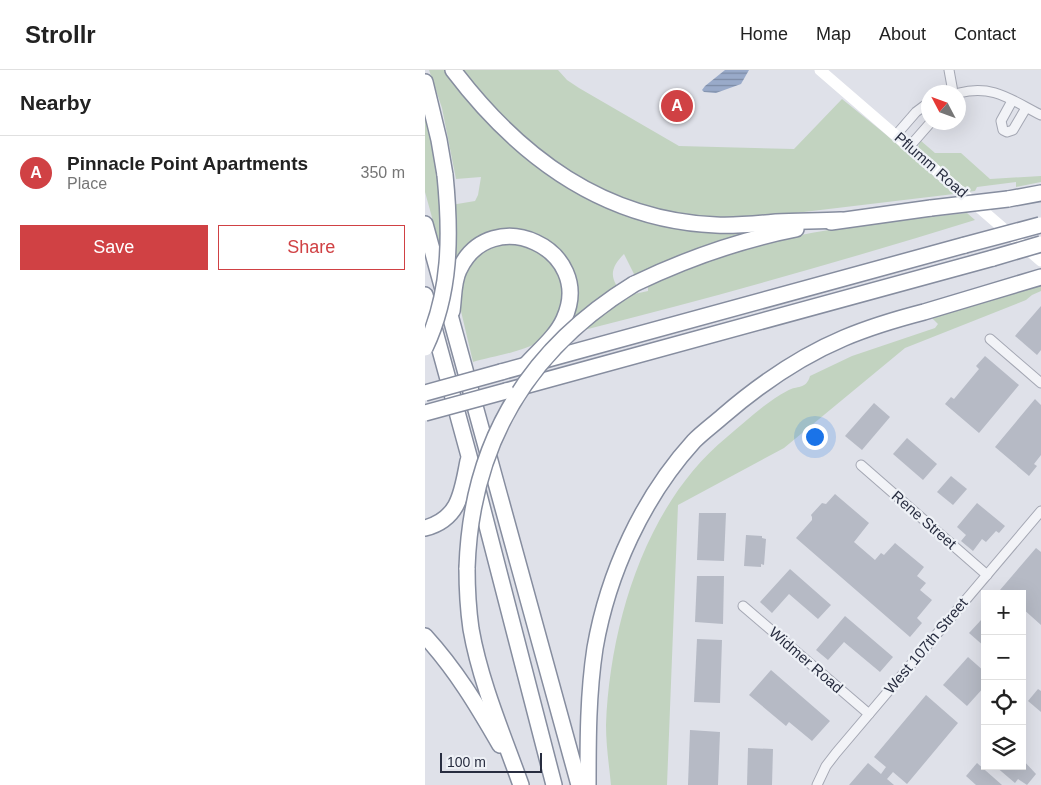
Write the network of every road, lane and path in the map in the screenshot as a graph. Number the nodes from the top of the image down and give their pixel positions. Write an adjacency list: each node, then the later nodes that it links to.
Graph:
1 (453, 70): 15 (highway)
2 (820, 70): 12 (main road, Pflumm Road)
3 (949, 70): 5 (street)
4 (425, 82): 24 (highway, bridge)
5 (952, 85)
6 (966, 91): 7 (street)
7 (1012, 101): 8 (street); 8 (street)
8 (1026, 108): 10 (street)
9 (921, 109): 12 (street)
10 (1041, 116)
11 (924, 130): 13 (street)
12 (896, 135): 13 (main road, Pflumm Road)
13 (910, 146): 19 (main road, Pflumm Road)
14 (1041, 193): 15 (highway, bridge)
15 (841, 220): 37 (highway, bridge)
16 (425, 224): 22 (highway)
17 (1040, 225): 25 (highway, bridge)
18 (1041, 244): 28 (highway, bridge)
19 (1041, 260)
20 (1041, 277): 40 (highway)
21 (425, 295): 29 (highway)
22 (451, 319): 25 (highway); 39 (highway)
23 (990, 339): 26 (street)
24 (425, 348)
25 (525, 366): 27 (highway, bridge)
26 (1041, 383)
27 (425, 393)
28 (425, 413)
29 (469, 456): 32 (highway); 38 (highway)
30 (861, 465): 33 (street, Rene Street)
31 (1041, 511): 33 (street, West 107th Street)
32 (425, 528)
33 (987, 574): 36 (street, West 107th Street)
34 (743, 606): 36 (street, Widmer Road)
35 (425, 636): 37 (highway)
36 (869, 714): 41 (street, West 107th Street)
37 (520, 781)
38 (554, 785)
39 (579, 785)
40 (588, 785)
41 (817, 785)

